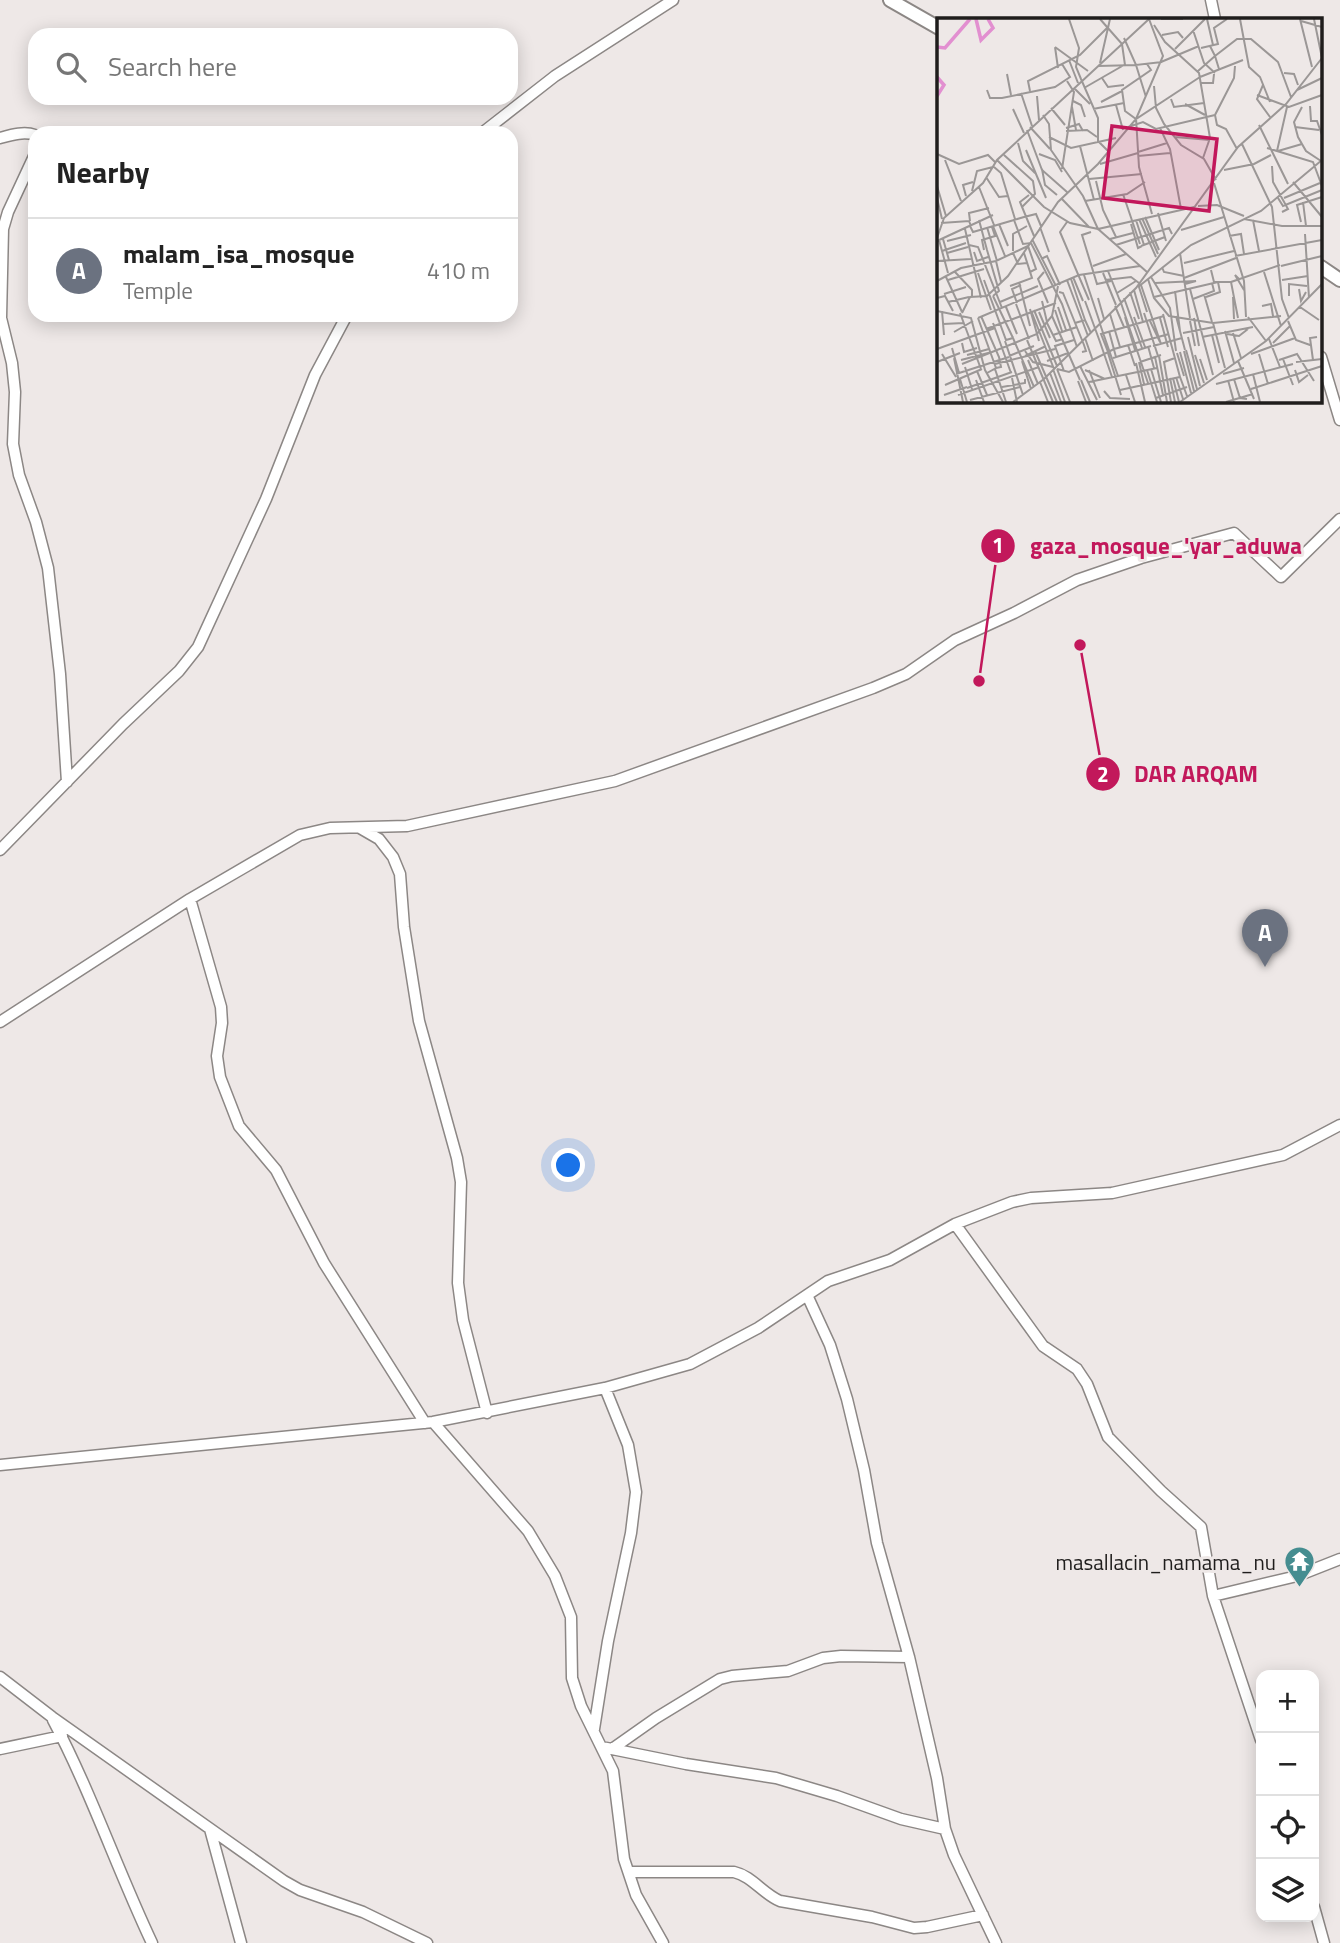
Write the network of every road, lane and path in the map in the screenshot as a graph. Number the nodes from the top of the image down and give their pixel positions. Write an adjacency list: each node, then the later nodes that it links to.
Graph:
1 (673, 0): 6 (street)
2 (890, 0): 5 (street)
3 (1211, 0): 4 (street)
4 (1215, 18)
5 (937, 27)
6 (518, 105)
7 (518, 105): 8 (street)
8 (491, 126)
9 (0, 132): 10 (street)
10 (12, 135): 11 (street); 12 (street)
11 (28, 135)
12 (0, 138)
13 (28, 169): 20 (street)
14 (1322, 268): 15 (street)
15 (1340, 280)
16 (343, 322): 20 (street)
17 (1322, 360): 18 (street)
18 (1340, 420)
19 (1340, 519): 21 (street)
20 (67, 782): 22 (street)
21 (359, 827): 23 (street); 29 (street)
22 (0, 850)
23 (190, 899): 24 (street); 30 (street)
24 (0, 1023)
25 (1340, 1125): 26 (street)
26 (955, 1224): 27 (street); 33 (street)
27 (807, 1295): 28 (street); 34 (street)
28 (605, 1388): 29 (street); 37 (street)
29 (487, 1413): 30 (street)
30 (429, 1423): 31 (street); 37 (street)
31 (0, 1465)
32 (1340, 1559): 33 (street)
33 (1213, 1597): 38 (street)
34 (909, 1657): 40 (street); 43 (street)
35 (0, 1677): 36 (street)
36 (52, 1717): 39 (street); 42 (street)
37 (594, 1729): 40 (street)
38 (1259, 1733)
39 (62, 1736): 41 (street); 47 (street)
40 (607, 1748): 43 (street); 44 (street)
41 (0, 1749)
42 (210, 1829): 48 (street); 49 (street)
43 (945, 1829): 45 (street)
44 (629, 1872): 45 (street); 50 (street)
45 (983, 1915): 51 (street)
46 (1318, 1922): 52 (street)
47 (152, 1943)
48 (241, 1943)
49 (427, 1943)
50 (663, 1943)
51 (996, 1943)
52 (1324, 1943)

